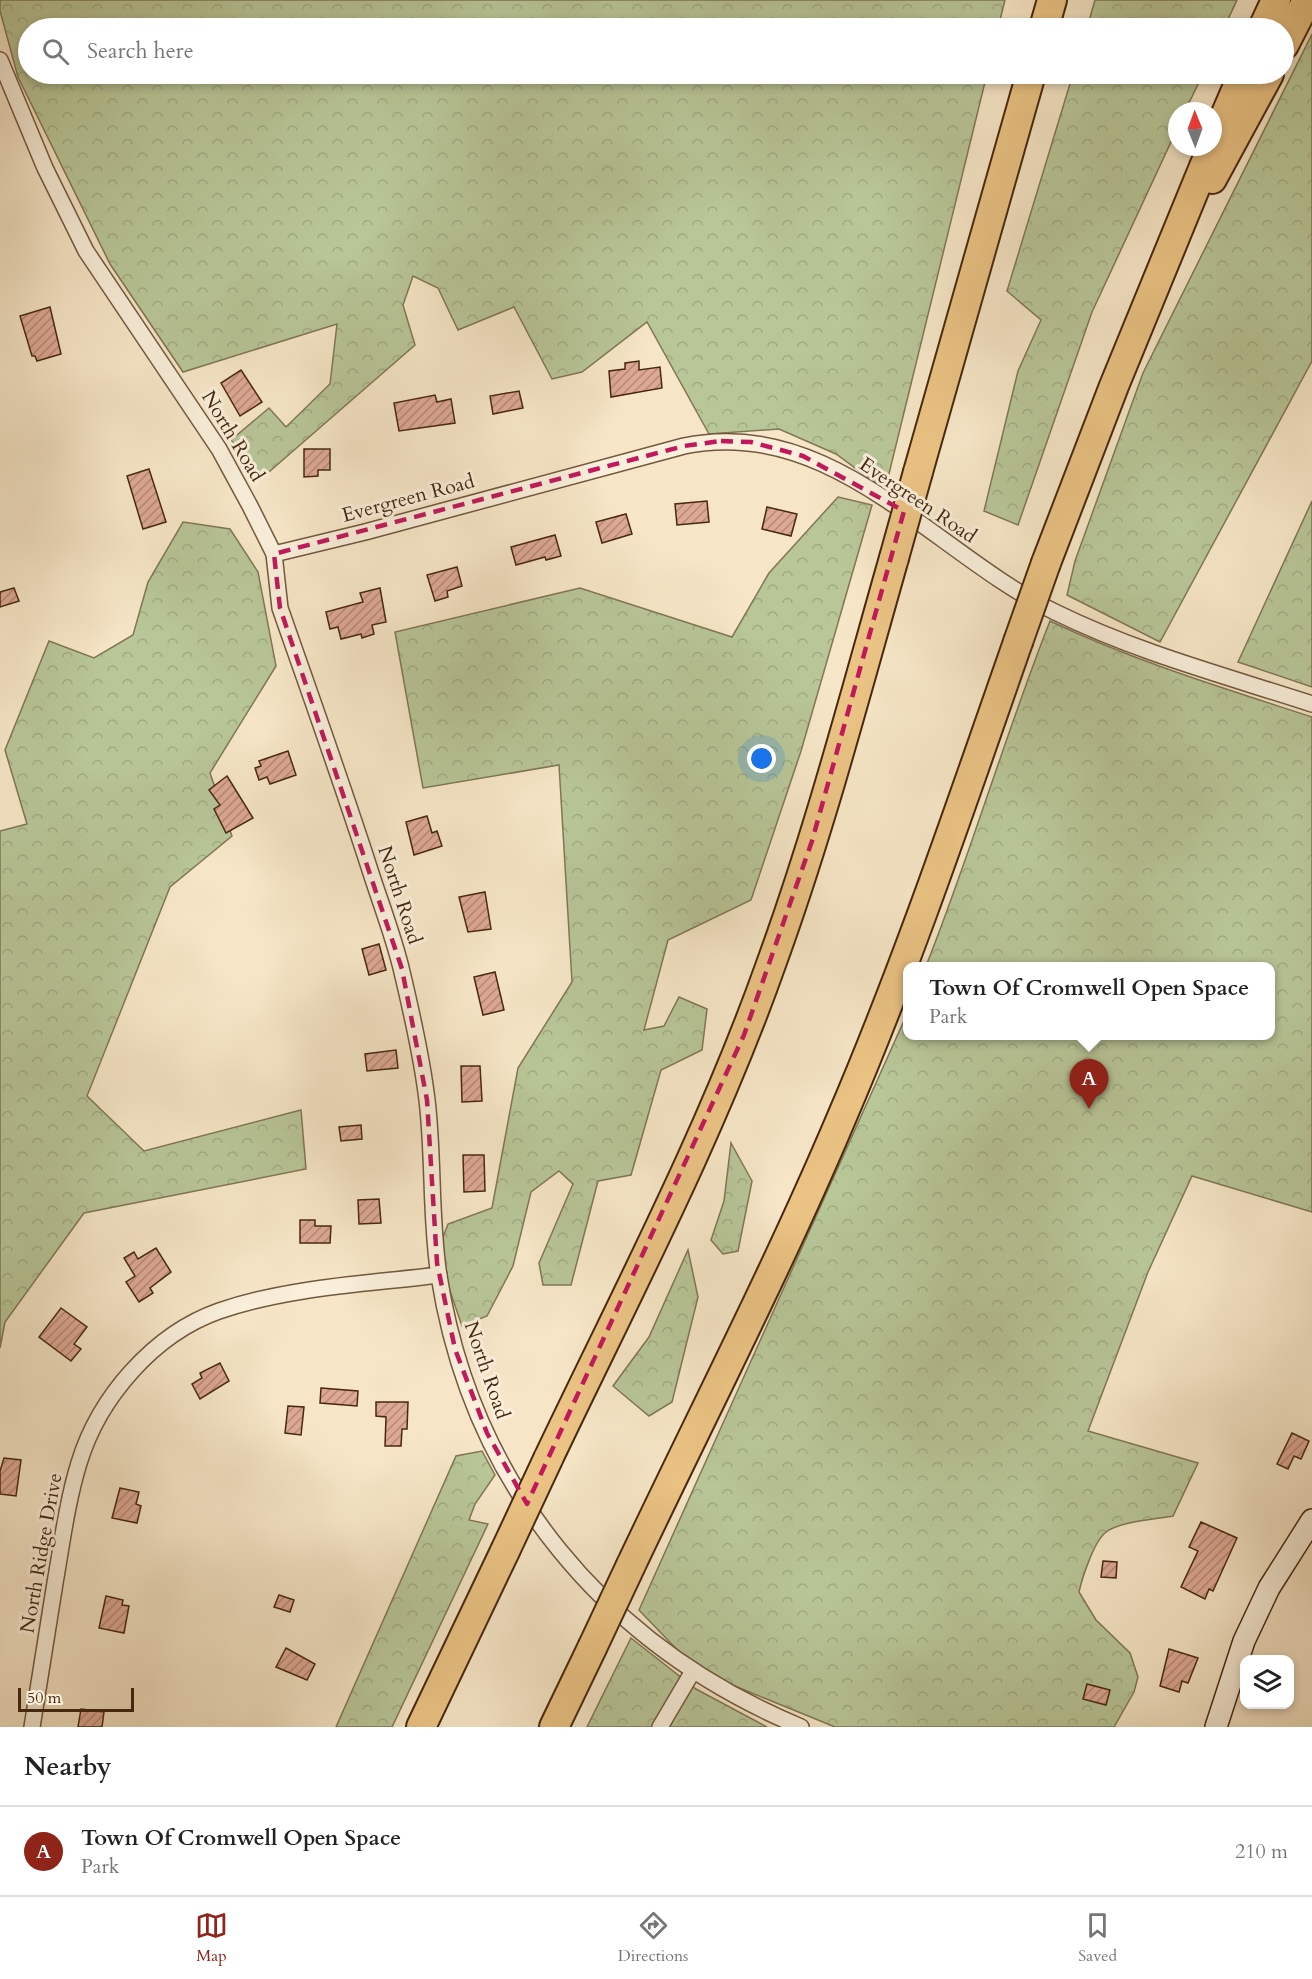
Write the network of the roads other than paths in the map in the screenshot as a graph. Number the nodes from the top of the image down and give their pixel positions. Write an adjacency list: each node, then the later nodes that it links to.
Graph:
1 (1052, 0): 4 (highway)
2 (1276, 0): 5 (highway)
3 (1307, 0): 6 (highway)
4 (1047, 18)
5 (1268, 18)
6 (1294, 25)
7 (0, 60): 14 (street, North Road)
8 (1028, 84): 22 (highway, bridge)
9 (1239, 84): 11 (highway)
10 (1264, 84): 13 (highway)
11 (1222, 122)
12 (1207, 156): 13 (highway)
13 (1178, 227): 16 (highway, bridge)
14 (274, 554): 15 (street, Evergreen Road); 18 (street, North Road)
15 (1312, 704)
16 (904, 962)
17 (903, 964): 23 (highway, bridge)
18 (439, 1275): 20 (street, North Road); 21 (street, North Ridge Drive)
19 (1312, 1520): 26 (street)
20 (693, 1671): 24 (street); 25 (street, North Road)
21 (32, 1727)
22 (421, 1727)
23 (554, 1727)
24 (660, 1727)
25 (801, 1727)
26 (1216, 1727)

